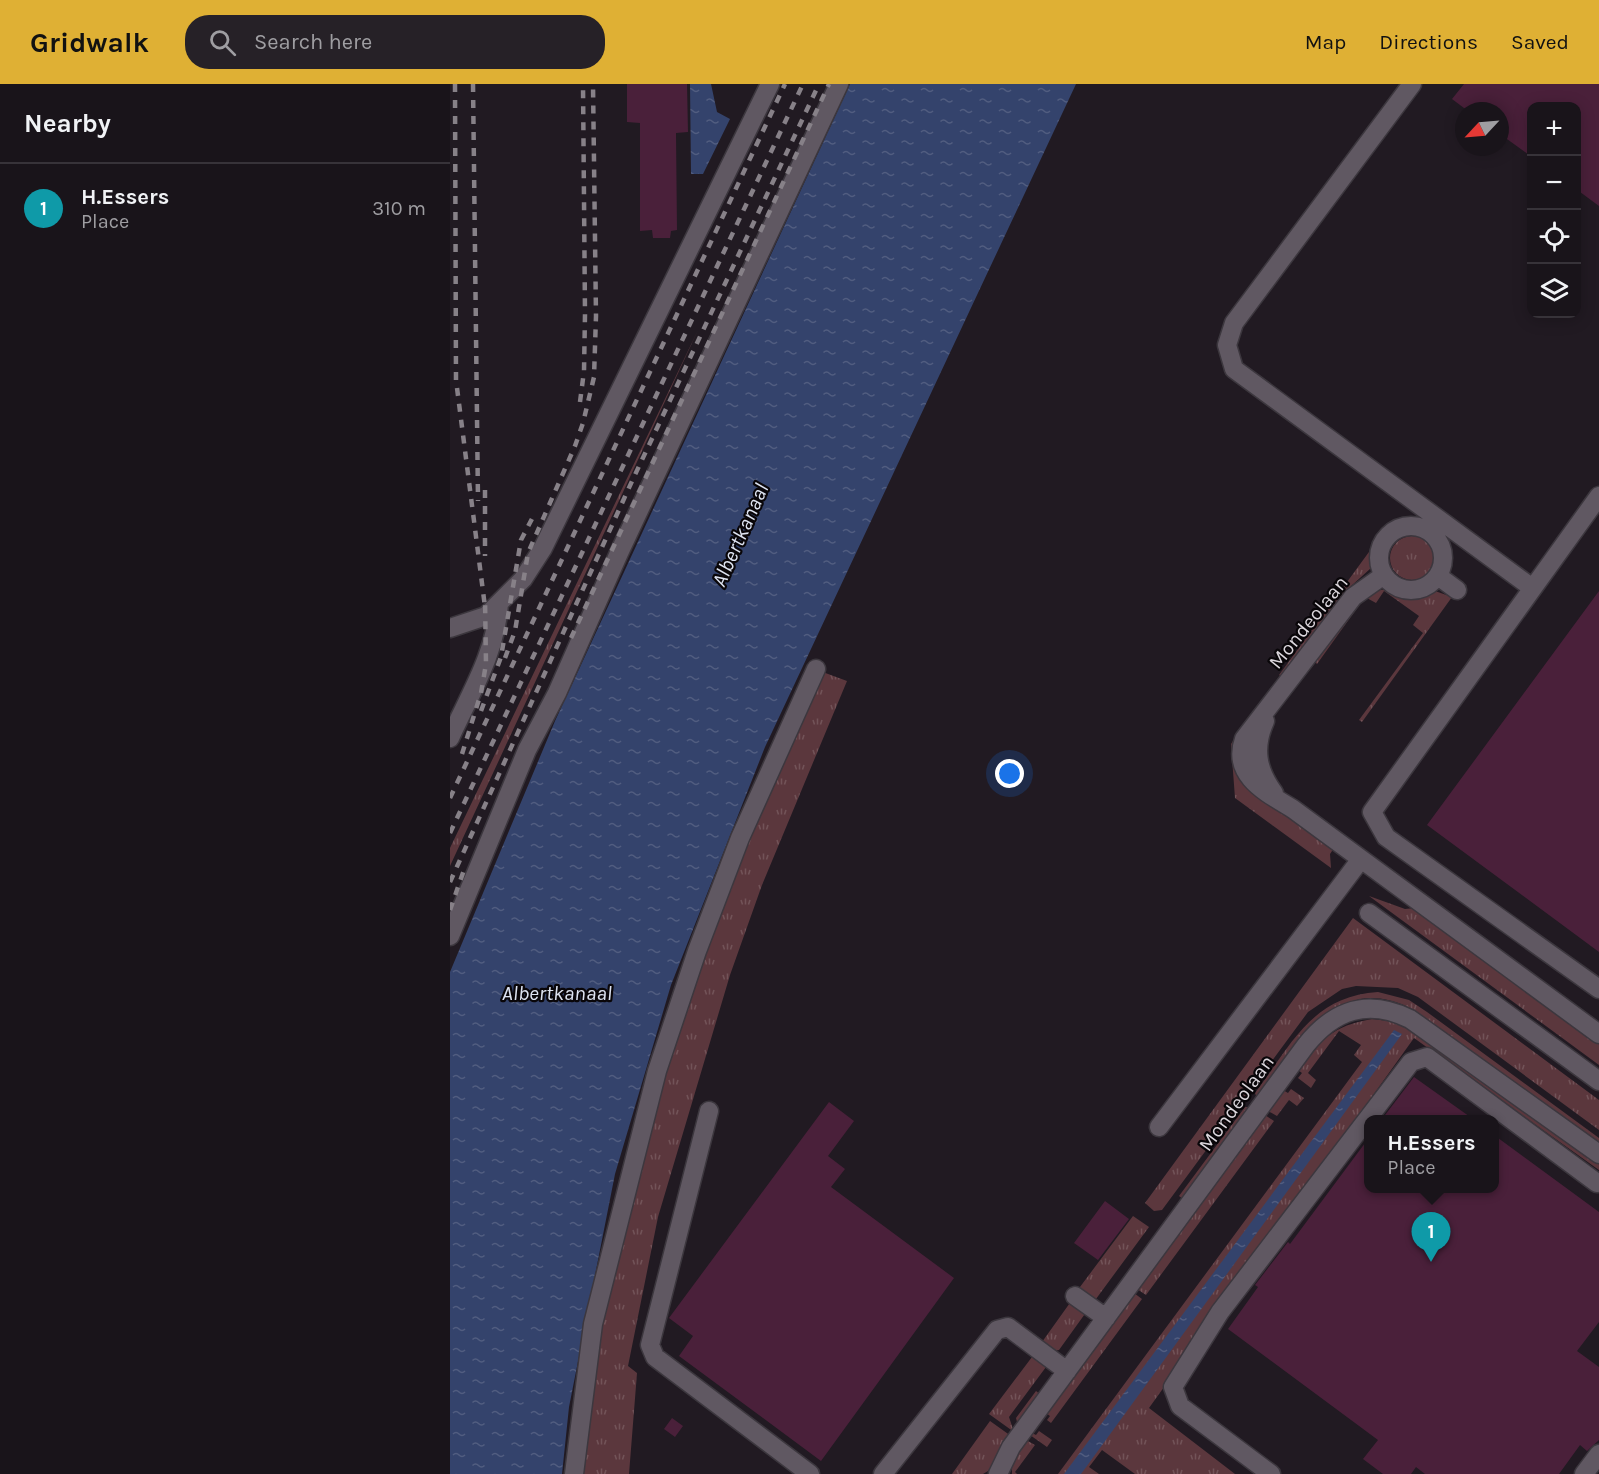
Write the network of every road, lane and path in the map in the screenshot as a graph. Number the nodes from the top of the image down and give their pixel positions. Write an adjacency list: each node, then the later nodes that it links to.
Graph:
1 (770, 84): 9 (street)
2 (839, 84): 15 (street)
3 (1412, 84): 7 (street)
4 (1599, 496): 7 (street)
5 (1384, 575): 6 (street); 6 (street); 13 (street, Mondeolaan)
6 (1438, 576): 8 (street)
7 (1531, 587): 16 (street)
8 (1456, 590)
9 (499, 604): 10 (street); 12 (street)
10 (450, 628)
11 (816, 669): 29 (street)
12 (450, 738)
13 (1361, 859): 17 (street); 22 (street)
14 (1369, 913): 18 (street)
15 (450, 936)
16 (1599, 989)
17 (1599, 1034)
18 (1599, 1081)
19 (709, 1111): 30 (street)
20 (1371, 1115): 24 (street)
21 (1364, 1124): 33 (street)
22 (1159, 1127)
23 (1599, 1154): 26 (street, Mondeolaan)
24 (1597, 1183)
25 (1075, 1296): 26 (street)
26 (1106, 1318): 27 (street, Mondeolaan)
27 (1067, 1371): 31 (street); 32 (street, Mondeolaan)
28 (1599, 1454): 34 (street)
29 (574, 1474)
30 (810, 1474)
31 (883, 1474)
32 (998, 1474)
33 (1271, 1474)
34 (1584, 1474)

